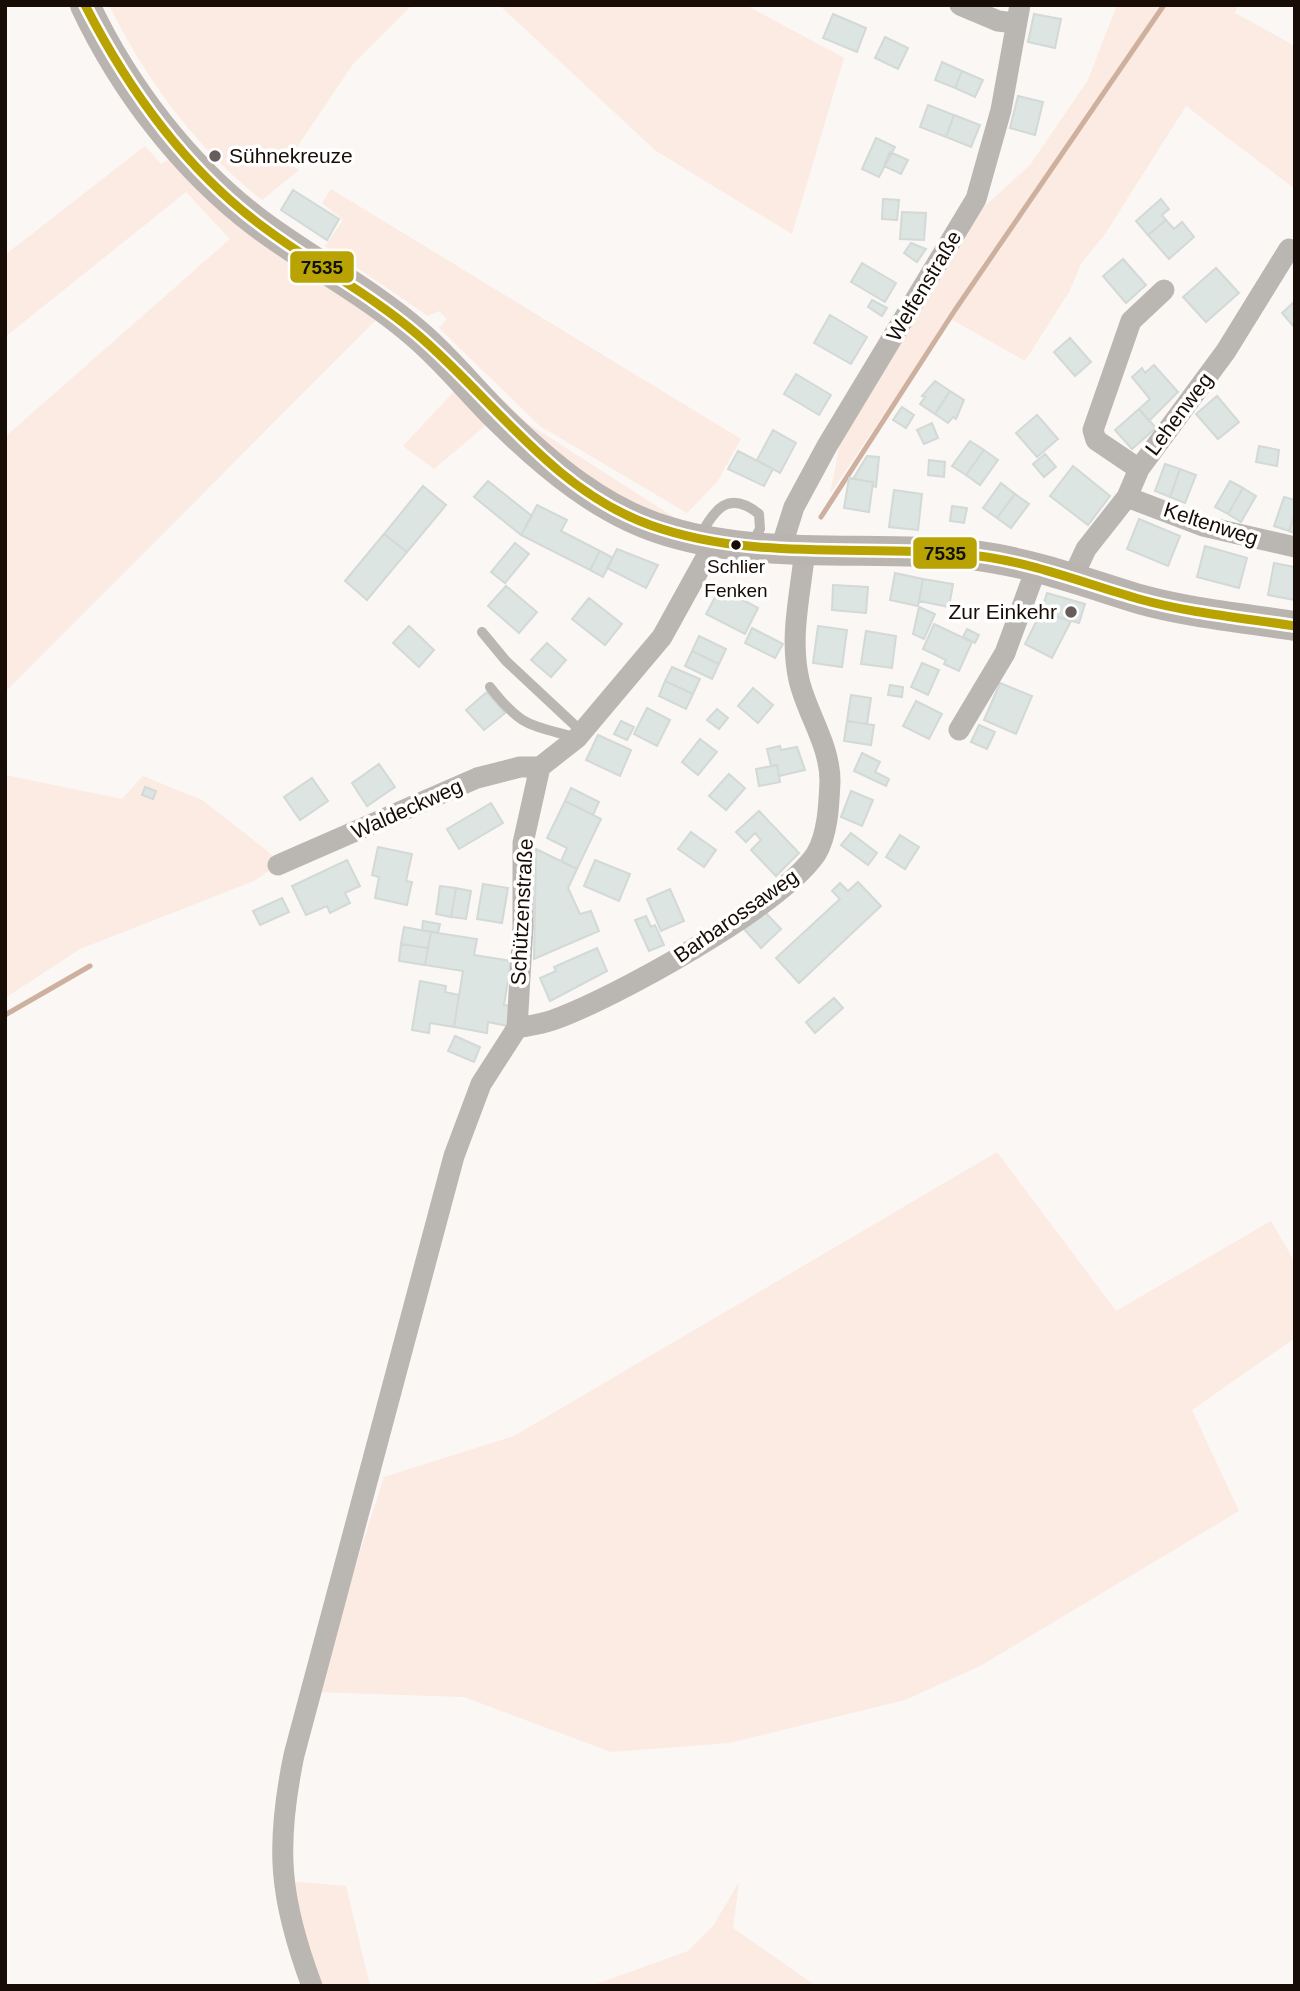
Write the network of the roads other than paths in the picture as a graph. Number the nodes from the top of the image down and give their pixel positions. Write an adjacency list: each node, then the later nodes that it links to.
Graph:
1 (85, 5): 8 (main road)
2 (960, 5): 3 (street)
3 (1018, 14): 11 (street, Welfenstraße)
4 (1289, 250): 6 (street, Lehenweg)
5 (1164, 290): 6 (street)
6 (1139, 469): 7 (street, Lehenweg)
7 (1127, 497): 10 (street, Keltenweg); 13 (street, Lehenweg)
8 (707, 540): 9 (main road); 9 (lane); 18 (street)
9 (751, 545): 11 (main road)
10 (1295, 547)
11 (793, 548): 12 (main road); 21 (street, Barbarossaweg)
12 (1036, 569): 13 (main road); 17 (street)
13 (1072, 579): 14 (main road)
14 (1295, 626)
15 (482, 632): 18 (lane)
16 (490, 687): 18 (lane)
17 (959, 730)
18 (580, 735): 19 (street)
19 (540, 767): 20 (street, Waldeckweg); 21 (street, Schützenstraße)
20 (278, 865)
21 (517, 1028): 22 (street, Schützenstraße)
22 (312, 1986)

